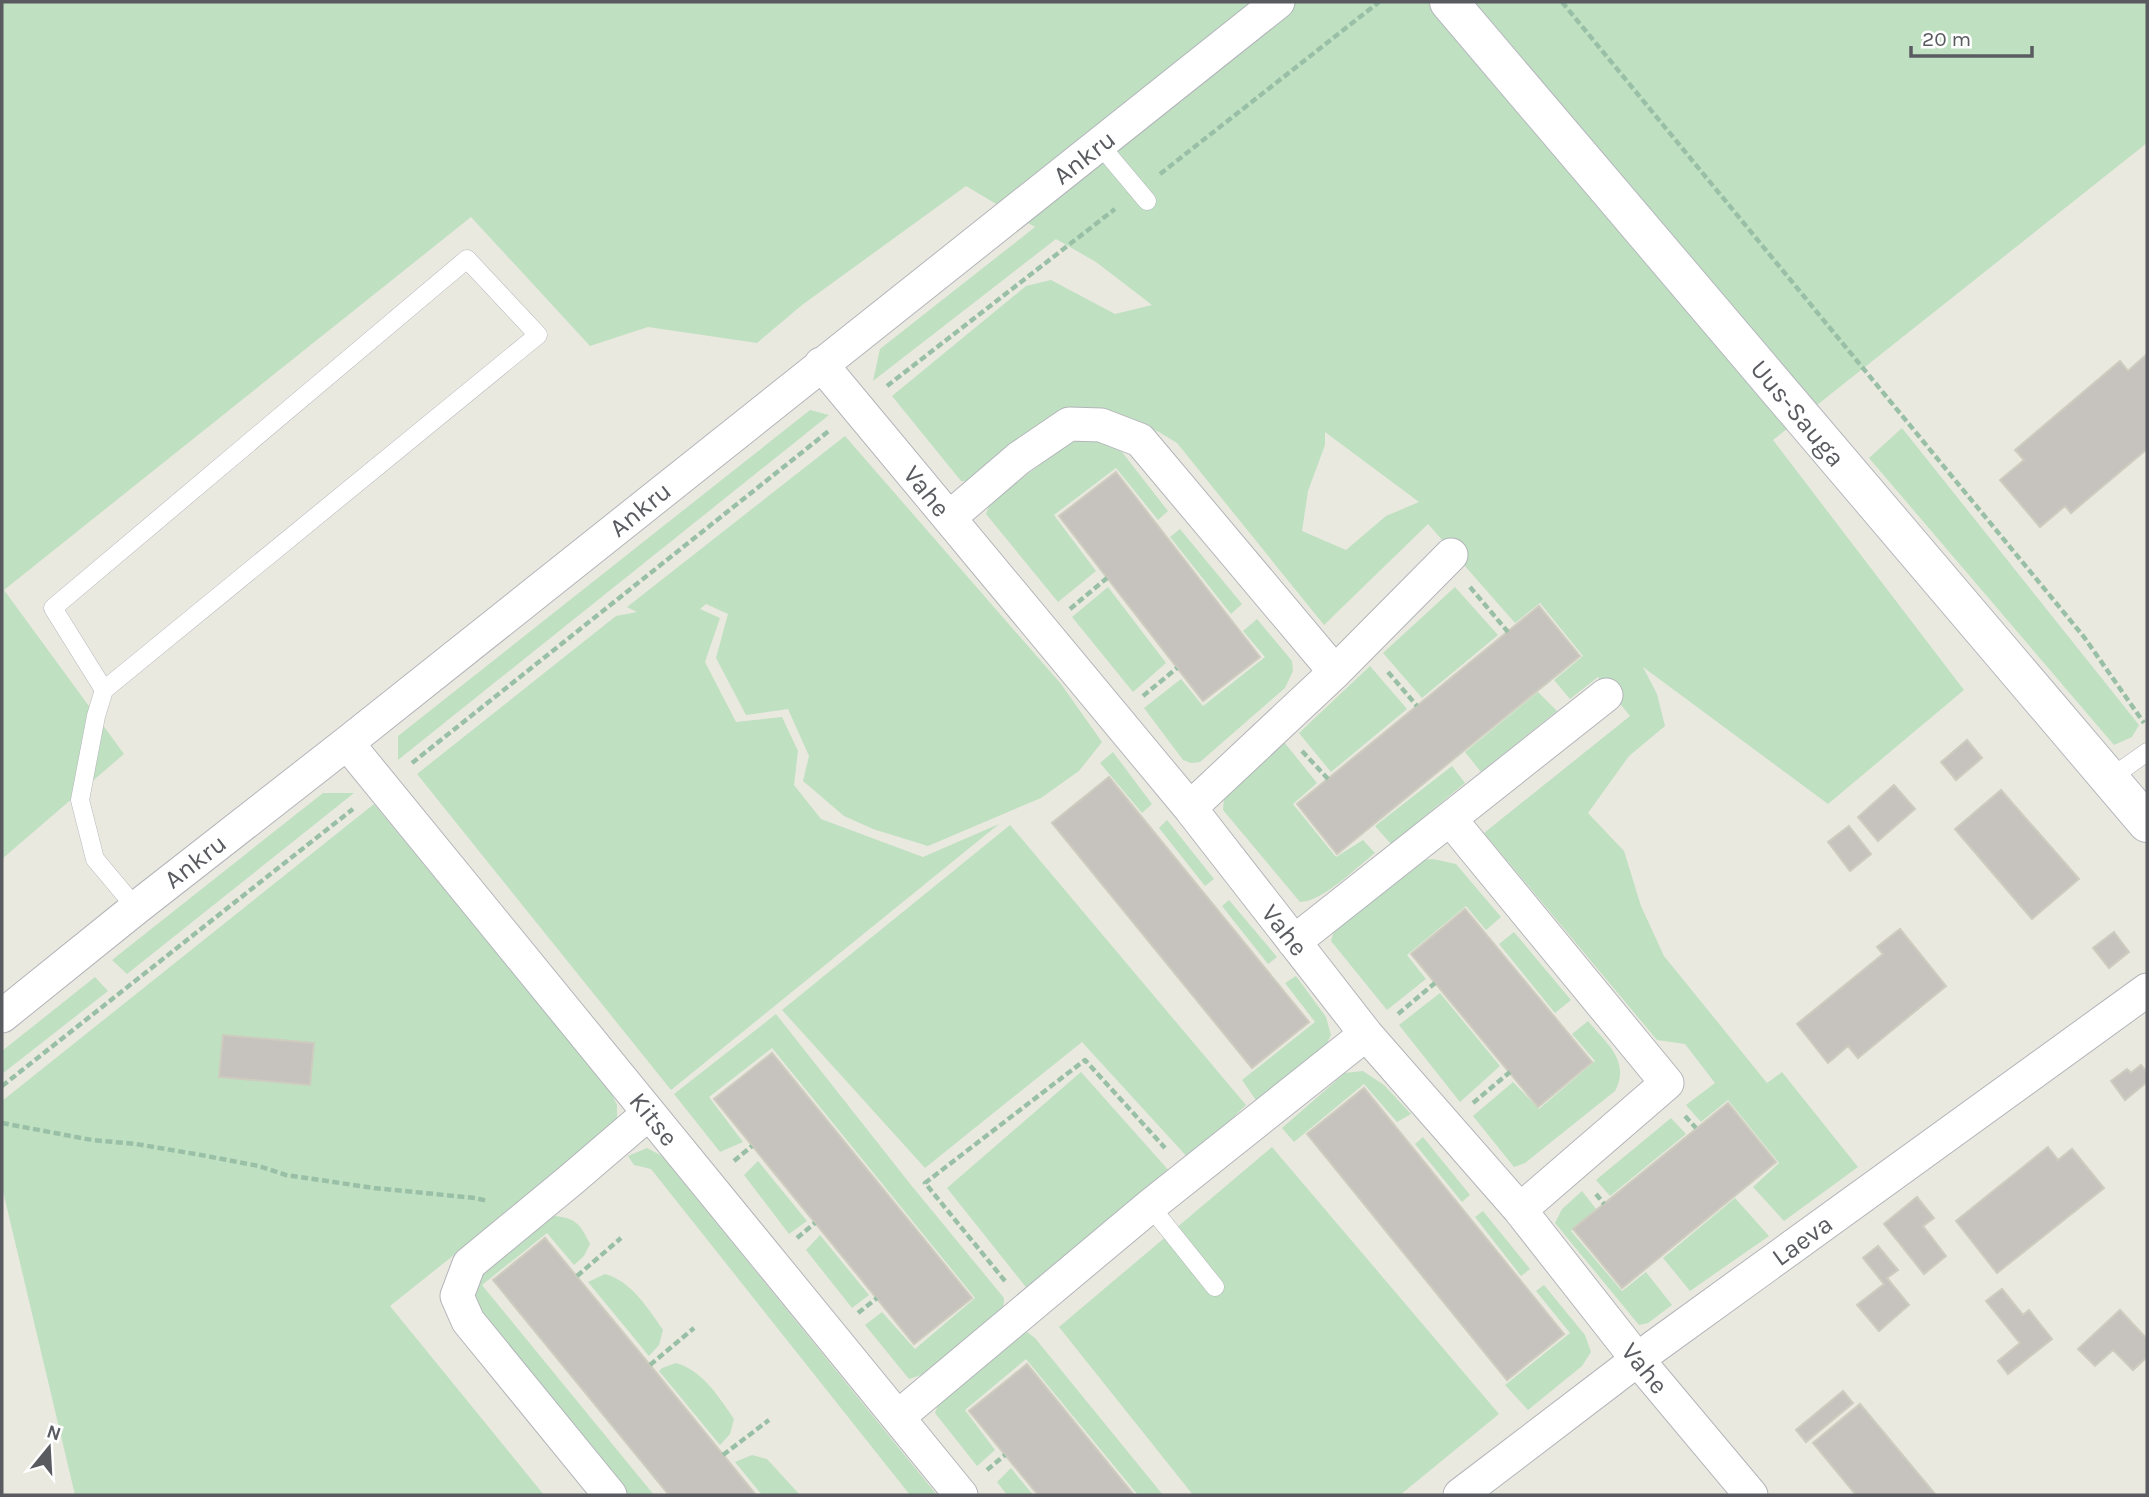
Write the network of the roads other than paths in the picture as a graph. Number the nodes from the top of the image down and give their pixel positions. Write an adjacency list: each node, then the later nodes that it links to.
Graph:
1 (1278, 2): 3 (street, Ankru)
2 (1449, 2): 13 (street, Uus-Sauga)
3 (1100, 145): 4 (lane); 5 (street, Ankru)
4 (1142, 196)
5 (821, 365): 6 (street, Vahe); 11 (street, Ankru)
6 (949, 518): 8 (street); 14 (street, Vahe)
7 (1449, 557): 8 (street)
8 (1335, 672): 14 (street)
9 (104, 690): 9 (lane); 17 (lane)
10 (1606, 695): 15 (street)
11 (347, 743): 17 (street, Ankru); 22 (street, Kitse)
12 (2147, 752): 13 (lane)
13 (2109, 779): 16 (street, Uus-Sauga)
14 (1190, 808): 18 (street, Vahe)
15 (1450, 819): 18 (street); 24 (street)
16 (2147, 823)
17 (136, 908): 20 (street, Ankru)
18 (1294, 942): 21 (street, Vahe)
19 (2147, 990): 26 (street, Laeva)
20 (2, 1016)
21 (1366, 1034): 23 (street); 24 (street, Vahe)
22 (649, 1113): 27 (street, Kitse); 29 (street)
23 (1150, 1206): 25 (lane); 27 (street)
24 (1520, 1210): 26 (street, Vahe)
25 (1216, 1287)
26 (1637, 1359): 30 (street, Laeva); 31 (street, Vahe)
27 (898, 1417): 28 (street, Kitse)
28 (970, 1486)
29 (610, 1495)
30 (1460, 1495)
31 (1751, 1495)

